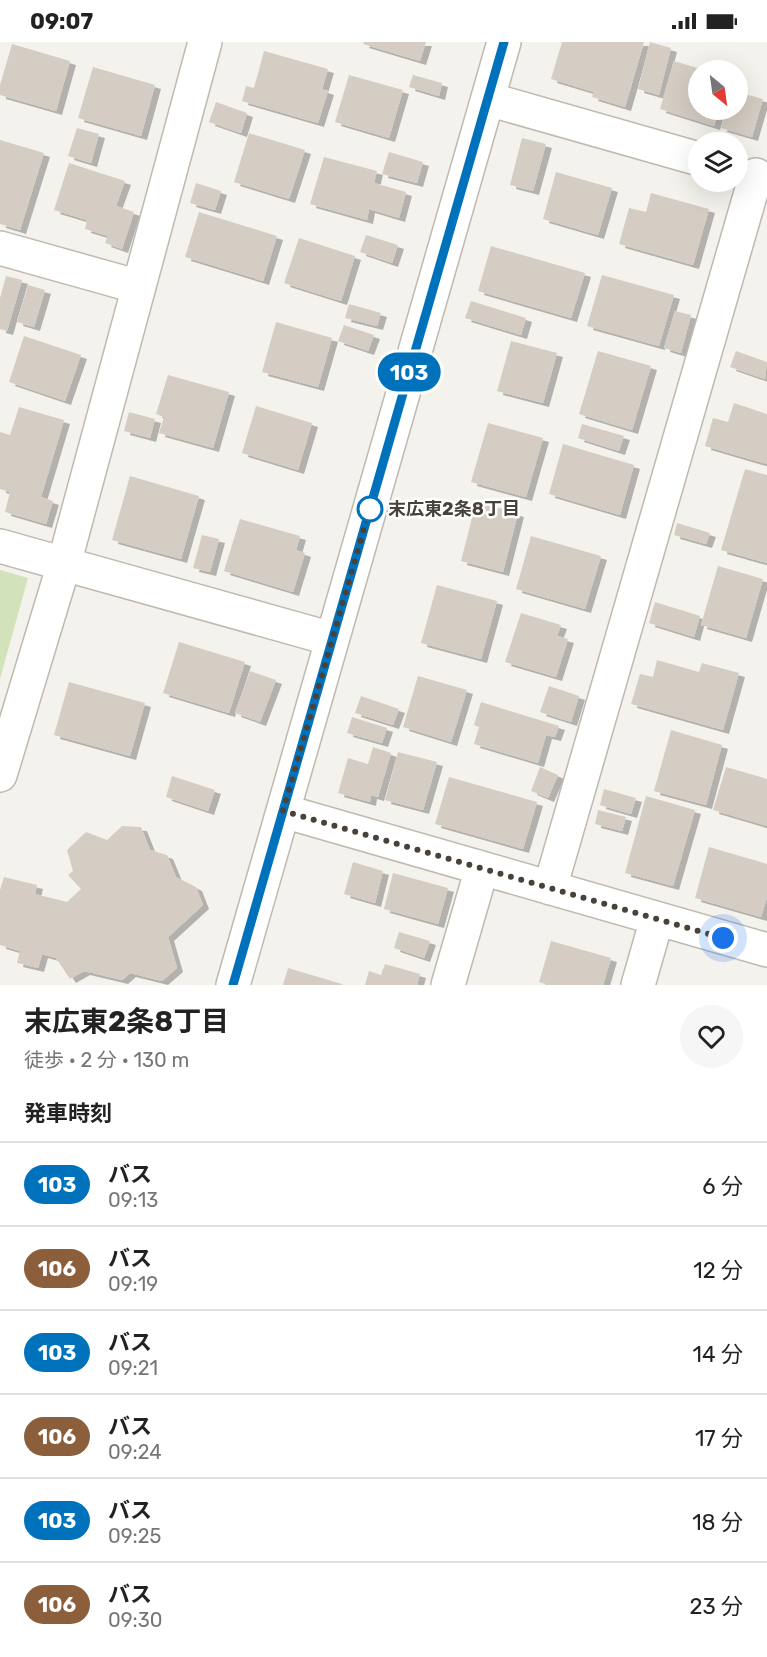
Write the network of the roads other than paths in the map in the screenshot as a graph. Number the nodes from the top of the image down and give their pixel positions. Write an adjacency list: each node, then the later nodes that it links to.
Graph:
1 (205, 42): 7 (street)
2 (504, 42): 3 (street)
3 (488, 99): 4 (street); 10 (street)
4 (688, 156)
5 (754, 174): 14 (street)
6 (0, 248): 7 (street)
7 (139, 287): 9 (street)
8 (0, 546): 9 (street)
9 (64, 564): 10 (street); 11 (street)
10 (332, 639): 12 (street)
11 (0, 775)
12 (283, 811): 13 (street); 17 (street)
13 (482, 868): 14 (street); 18 (street)
14 (550, 888): 15 (street)
15 (657, 919): 16 (street); 19 (street)
16 (767, 950)
17 (233, 985)
18 (448, 985)
19 (638, 985)

